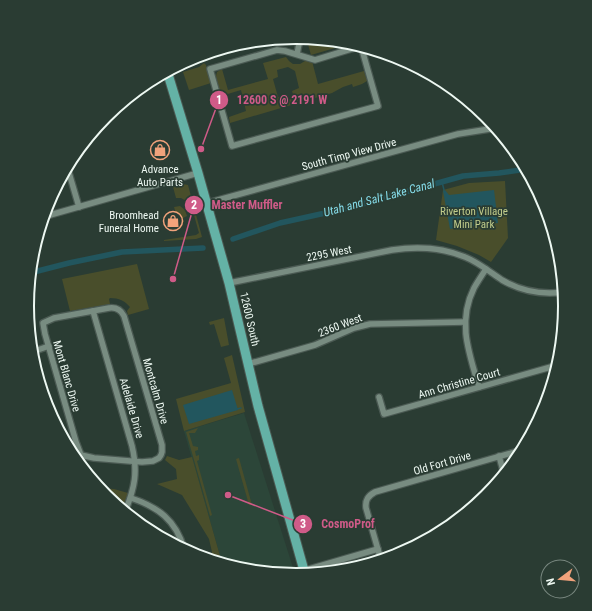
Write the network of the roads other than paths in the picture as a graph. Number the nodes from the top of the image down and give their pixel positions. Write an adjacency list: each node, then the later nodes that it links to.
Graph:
1 (299, 44): 4 (street)
2 (350, 49): 4 (street)
3 (363, 52): 4 (street)
4 (297, 54)
5 (169, 77): 7 (main road, 12600 South)
6 (489, 129): 9 (street, South Timp View Drive)
7 (198, 173): 9 (main road, 12600 South); 10 (street)
8 (69, 174): 10 (street)
9 (207, 203): 13 (main road, 12600 South)
10 (79, 207): 11 (street)
11 (50, 215)
12 (486, 269): 13 (street, 2295 West); 14 (street, 2295 West); 17 (street)
13 (229, 283): 20 (main road, 12600 South)
14 (557, 293)
15 (117, 308): 16 (street, Mont Blanc Drive); 26 (street, Montcalm Drive)
16 (93, 311): 18 (street, Mont Blanc Drive); 26 (street, Adelaide Drive)
17 (465, 322): 20 (street, 2360 West); 22 (street)
18 (49, 346): 19 (street); 26 (street, Mont Blanc Drive)
19 (38, 350)
20 (248, 364): 34 (main road, 12600 South)
21 (550, 367): 22 (street, Ann Christine Court)
22 (479, 388): 23 (street, Ann Christine Court)
23 (379, 397)
24 (513, 452): 25 (street, Old Fort Drive)
25 (499, 456): 27 (street); 31 (street, Old Fort Drive)
26 (135, 461): 28 (street, Adelaide Drive)
27 (502, 467)
28 (130, 498): 29 (street, Adelaide Drive); 30 (street)
29 (127, 505)
30 (181, 541)
31 (378, 549): 32 (street); 33 (street)
32 (379, 554)
33 (326, 566)
34 (304, 568)

